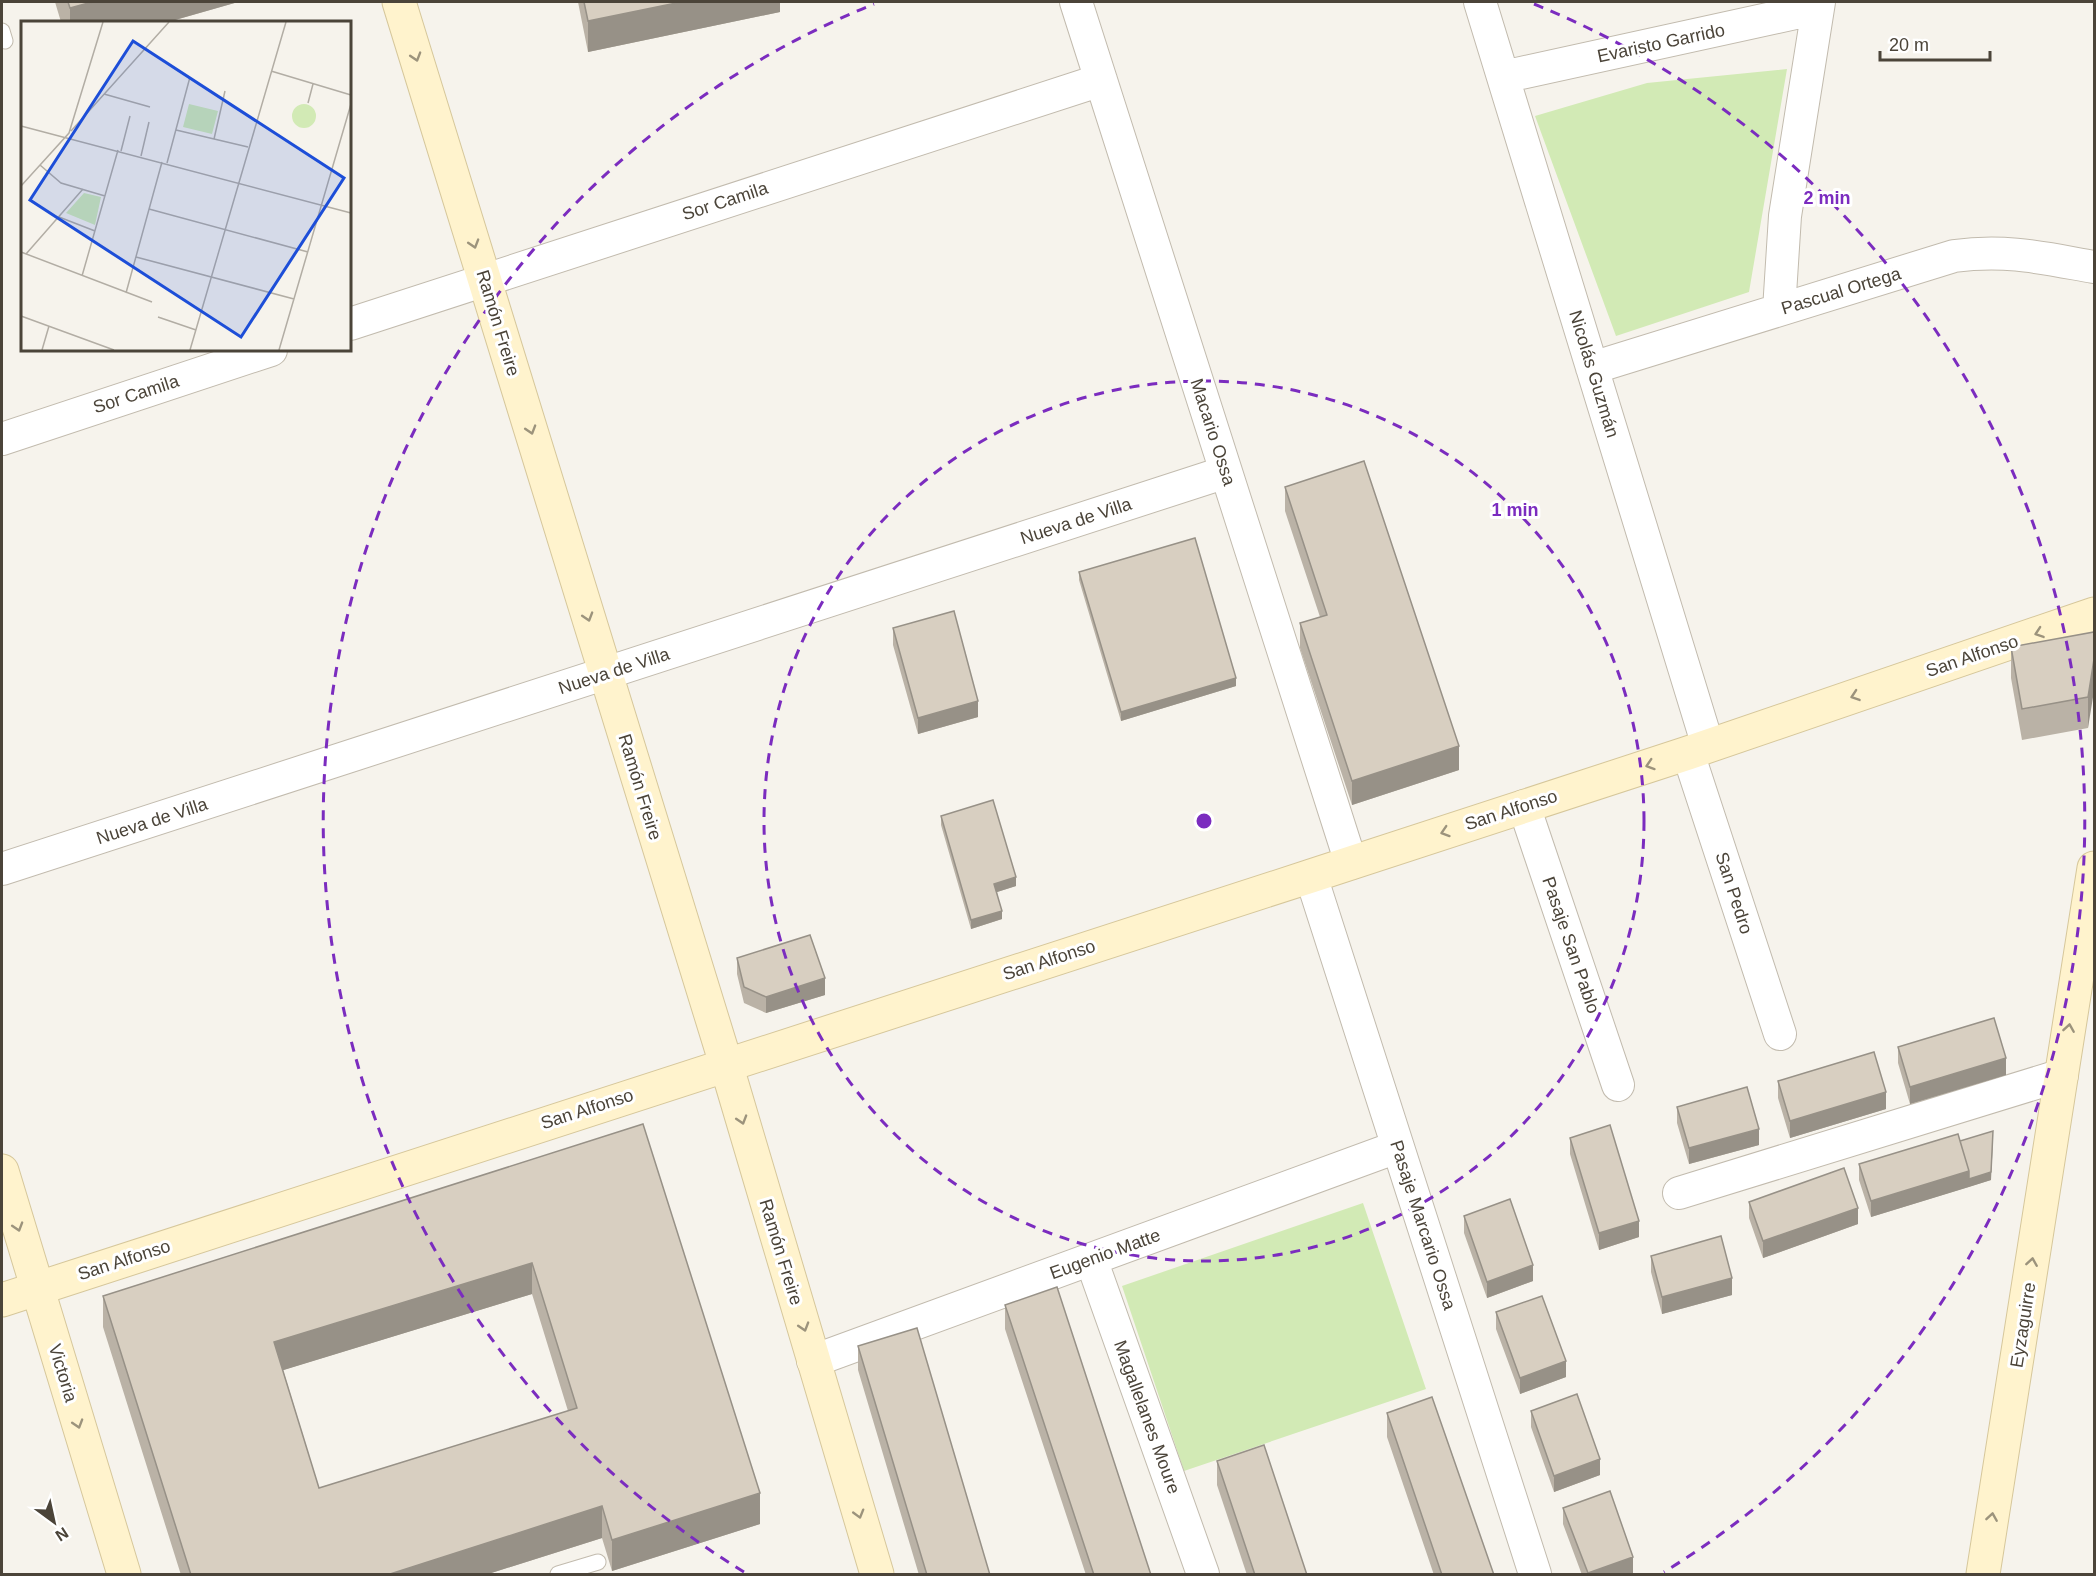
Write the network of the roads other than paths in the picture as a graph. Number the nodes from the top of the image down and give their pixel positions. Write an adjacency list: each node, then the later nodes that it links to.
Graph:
1 (399, 2): 8 (street, Ramón Freire, one-way to 8)
2 (1076, 2): 6 (street, Macario Ossa)
3 (1480, 2): 5 (street, Nicolás Guzmán)
4 (1818, 5): 5 (street, Evaristo Garrido); 9 (street)
5 (1503, 77): 12 (street, Nicolás Guzmán)
6 (1101, 80): 8 (street, Sor Camila); 14 (street, Macario Ossa)
7 (2094, 267): 9 (street, Pascual Ortega)
8 (484, 279): 10 (street, Sor Camila); 16 (street, Ramón Freire, one-way to 16)
9 (1779, 310): 12 (street, Pascual Ortega)
10 (351, 324)
11 (268, 351): 13 (street, Sor Camila)
12 (1592, 368): 17 (street, Nicolás Guzmán)
13 (2, 439)
14 (1226, 472): 16 (street, Nueva de Villa); 19 (street, Macario Ossa)
15 (2094, 614): 17 (street, San Alfonso, one-way to 17)
16 (605, 674): 21 (street, Nueva de Villa); 24 (street, Ramón Freire)
17 (1698, 749): 18 (street, San Alfonso, one-way to 18); 23 (street, San Pedro)
18 (1524, 806): 19 (street, San Alfonso, one-way to 19); 26 (street, Pasaje San Pablo)
19 (1351, 863): 22 (street, San Alfonso)
20 (2094, 868): 25 (street, Eyzaguirre, one-way to 20)
21 (2, 869)
22 (1311, 876): 24 (street, San Alfonso); 27 (street, Pasaje Marcario Ossa)
23 (1780, 1034)
24 (726, 1064): 31 (street, San Alfonso); 33 (street, Ramón Freire, one-way to 33)
25 (2062, 1075): 29 (street); 40 (street, Eyzaguirre, one-way to 25)
26 (1618, 1085)
27 (1397, 1147): 30 (street, Eugenio Matte); 39 (street, Pasaje Marcario Ossa)
28 (2, 1171): 31 (street, Victoria, one-way to 31)
29 (1679, 1192)
30 (1091, 1259): 33 (street, Eugenio Matte); 38 (street, Magallelanes Moure)
31 (37, 1288): 32 (street, San Alfonso); 35 (street, Victoria, one-way to 35)
32 (2, 1300)
33 (813, 1361): 37 (street, Ramón Freire, one-way to 37)
34 (598, 1562): 36 (lane)
35 (124, 1575)
36 (558, 1575)
37 (877, 1575)
38 (1203, 1575)
39 (1535, 1575)
40 (1983, 1575)

